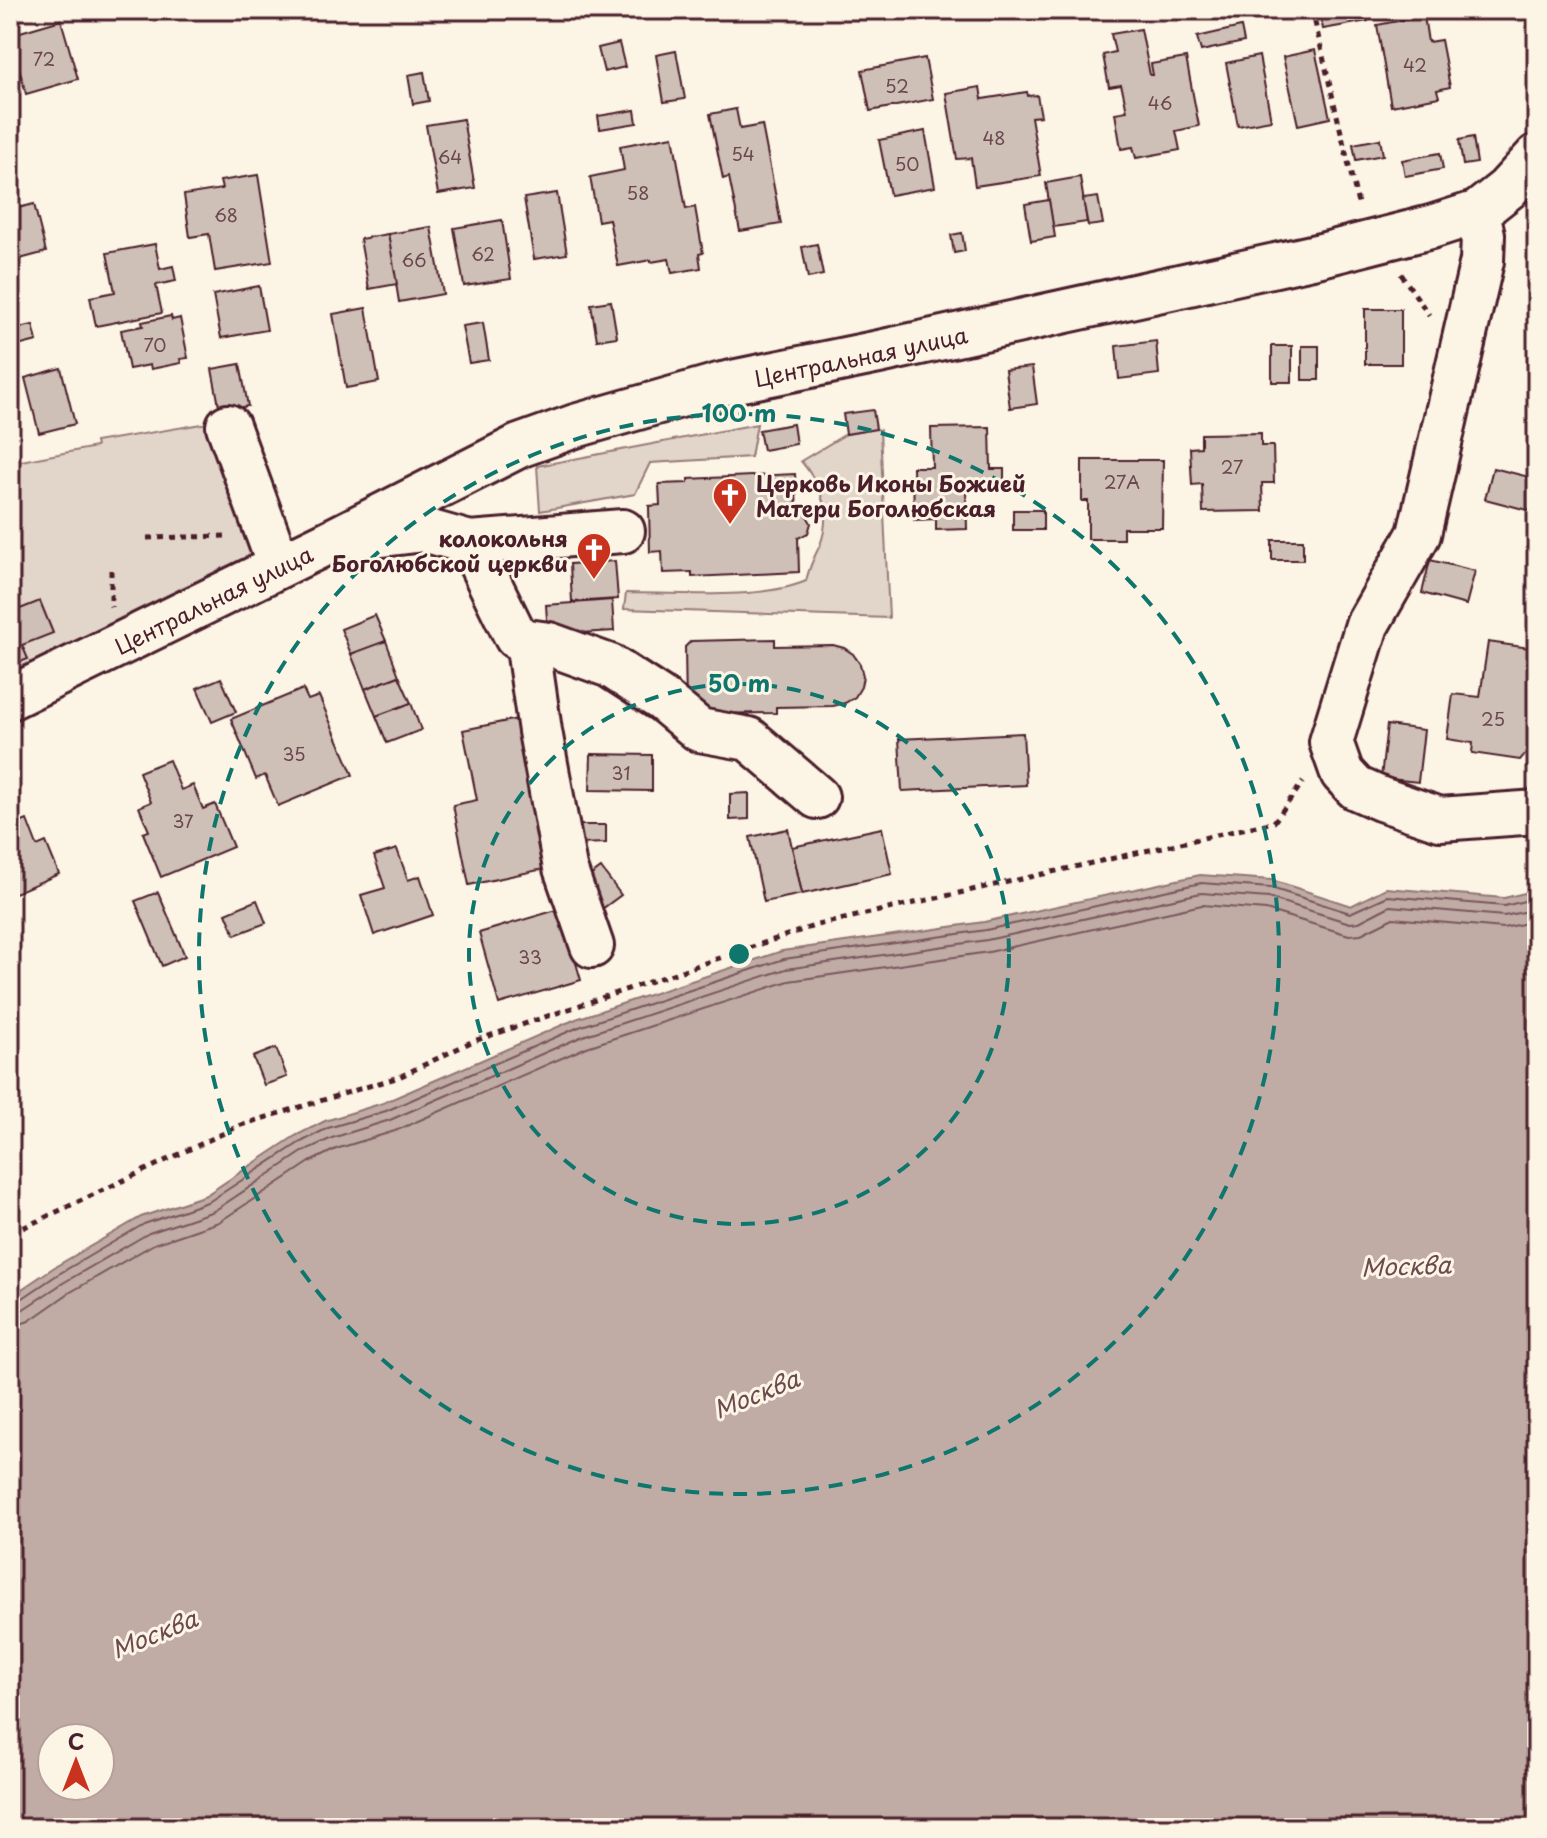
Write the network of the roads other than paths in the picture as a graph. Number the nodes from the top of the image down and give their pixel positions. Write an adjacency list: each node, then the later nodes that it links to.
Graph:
1 (1537, 156): 2 (street, Центральная улица)
2 (1478, 212): 5 (street, Центральная улица); 11 (street)
3 (228, 426): 7 (street)
4 (623, 531): 6 (street)
5 (329, 542): 6 (street); 7 (street, Центральная улица)
6 (470, 543): 8 (street)
7 (273, 551): 9 (street, Центральная улица)
8 (527, 641): 10 (street); 12 (street)
9 (10, 698)
10 (817, 797)
11 (1537, 812)
12 (592, 946)

